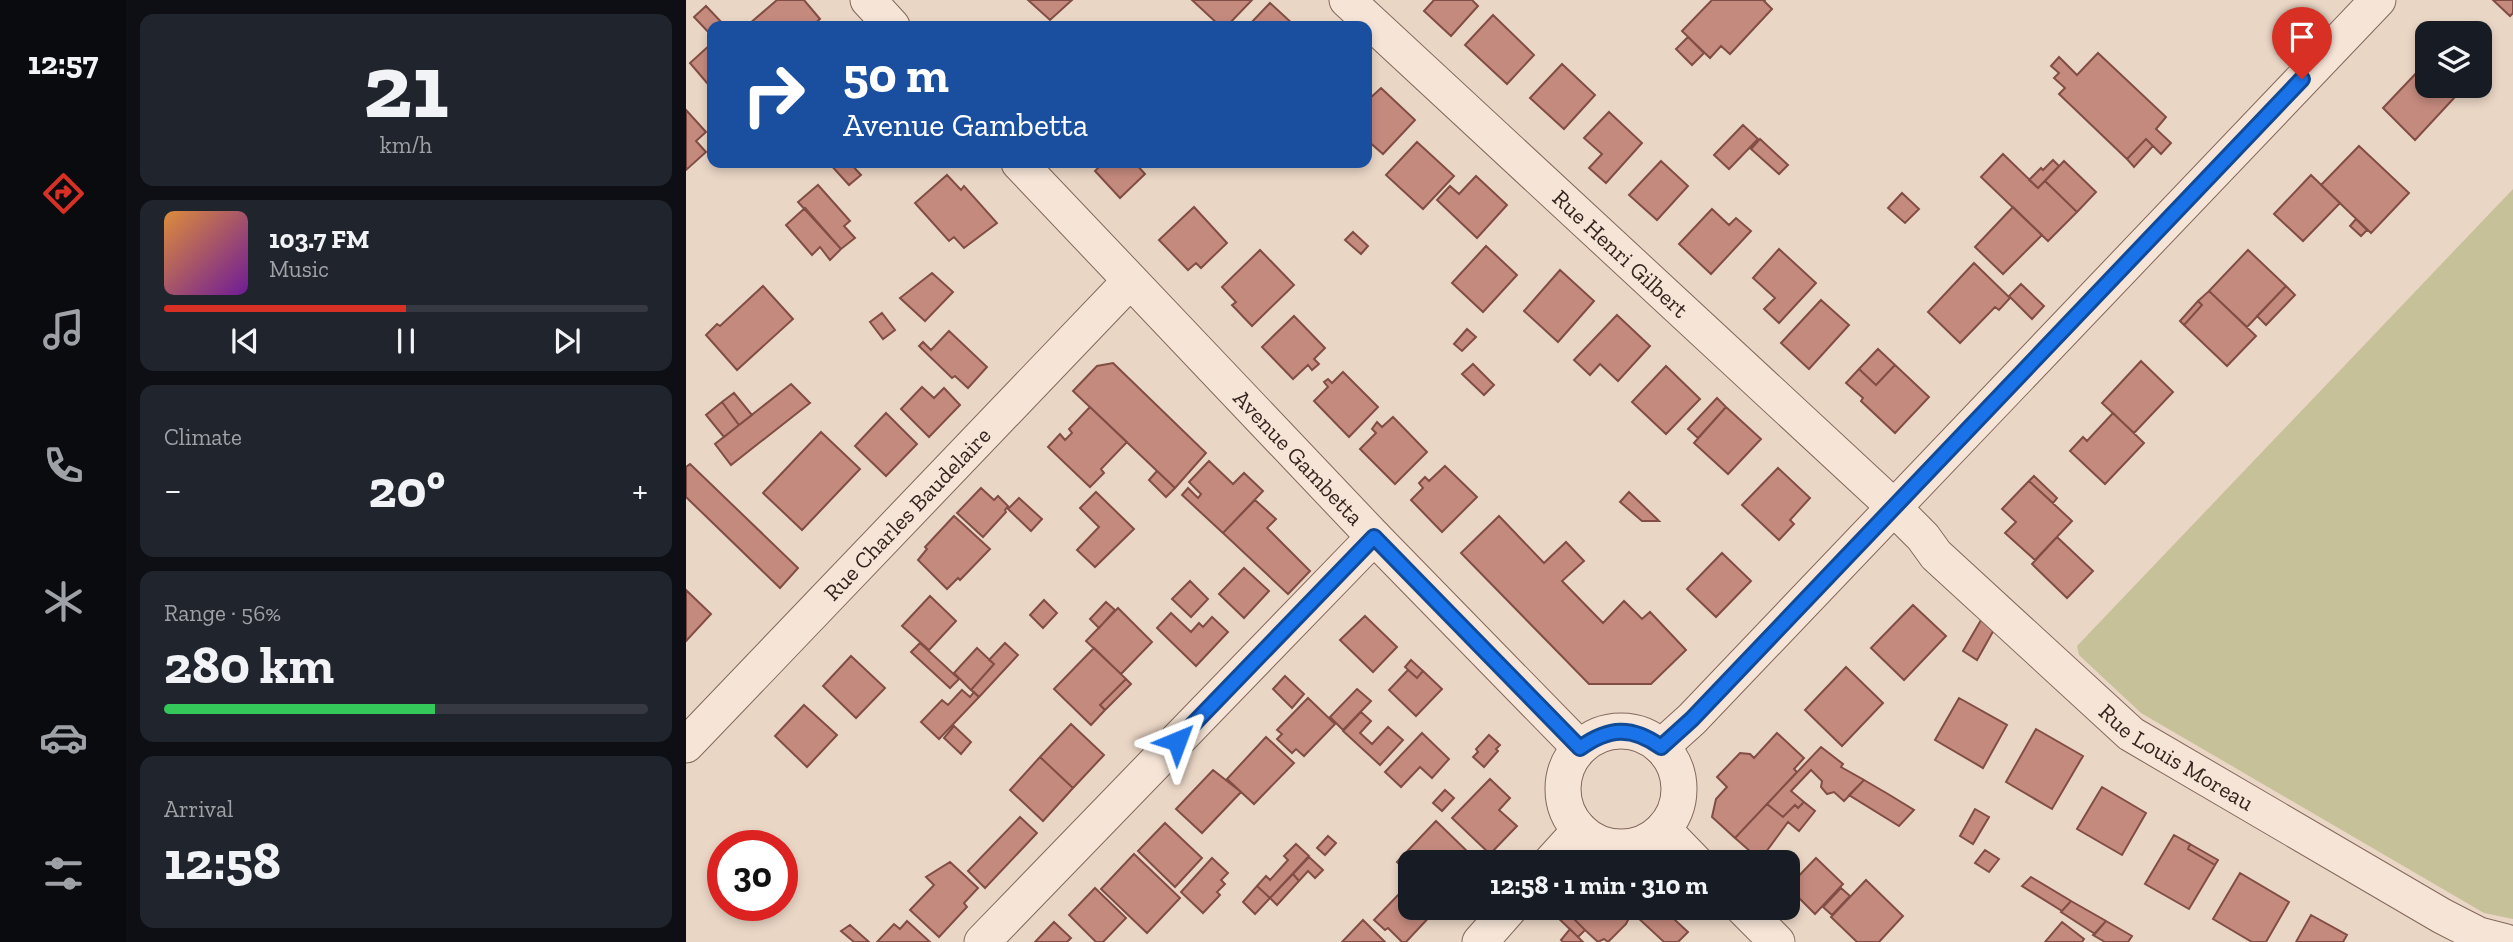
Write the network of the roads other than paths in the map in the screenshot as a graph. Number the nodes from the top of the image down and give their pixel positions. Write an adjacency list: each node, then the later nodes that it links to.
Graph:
1 (868, 0): 4 (street)
2 (1347, 0): 5 (street, Rue Henri Gilbert)
3 (2378, 0): 9 (street)
4 (887, 21)
5 (1370, 21)
6 (1372, 23): 9 (street, Rue Henri Gilbert)
7 (1024, 168): 8 (street, Avenue Gambetta)
8 (1130, 281): 10 (street, Avenue Gambetta); 11 (street, Rue Charles Baudelaire)
9 (1893, 507): 12 (street); 23 (street, Rue Louis Moreau)
10 (1374, 537): 13 (street, Avenue Gambetta); 20 (street)
11 (686, 745)
12 (1661, 747): 13 (street); 14 (street)
13 (1580, 748): 15 (street)
14 (1663, 829): 15 (street); 17 (street)
15 (1580, 830): 16 (street)
16 (1562, 850)
17 (1683, 850)
18 (1499, 920): 21 (street)
19 (1755, 920): 22 (street)
20 (982, 942)
21 (1480, 942)
22 (1777, 942)
23 (2506, 942)

